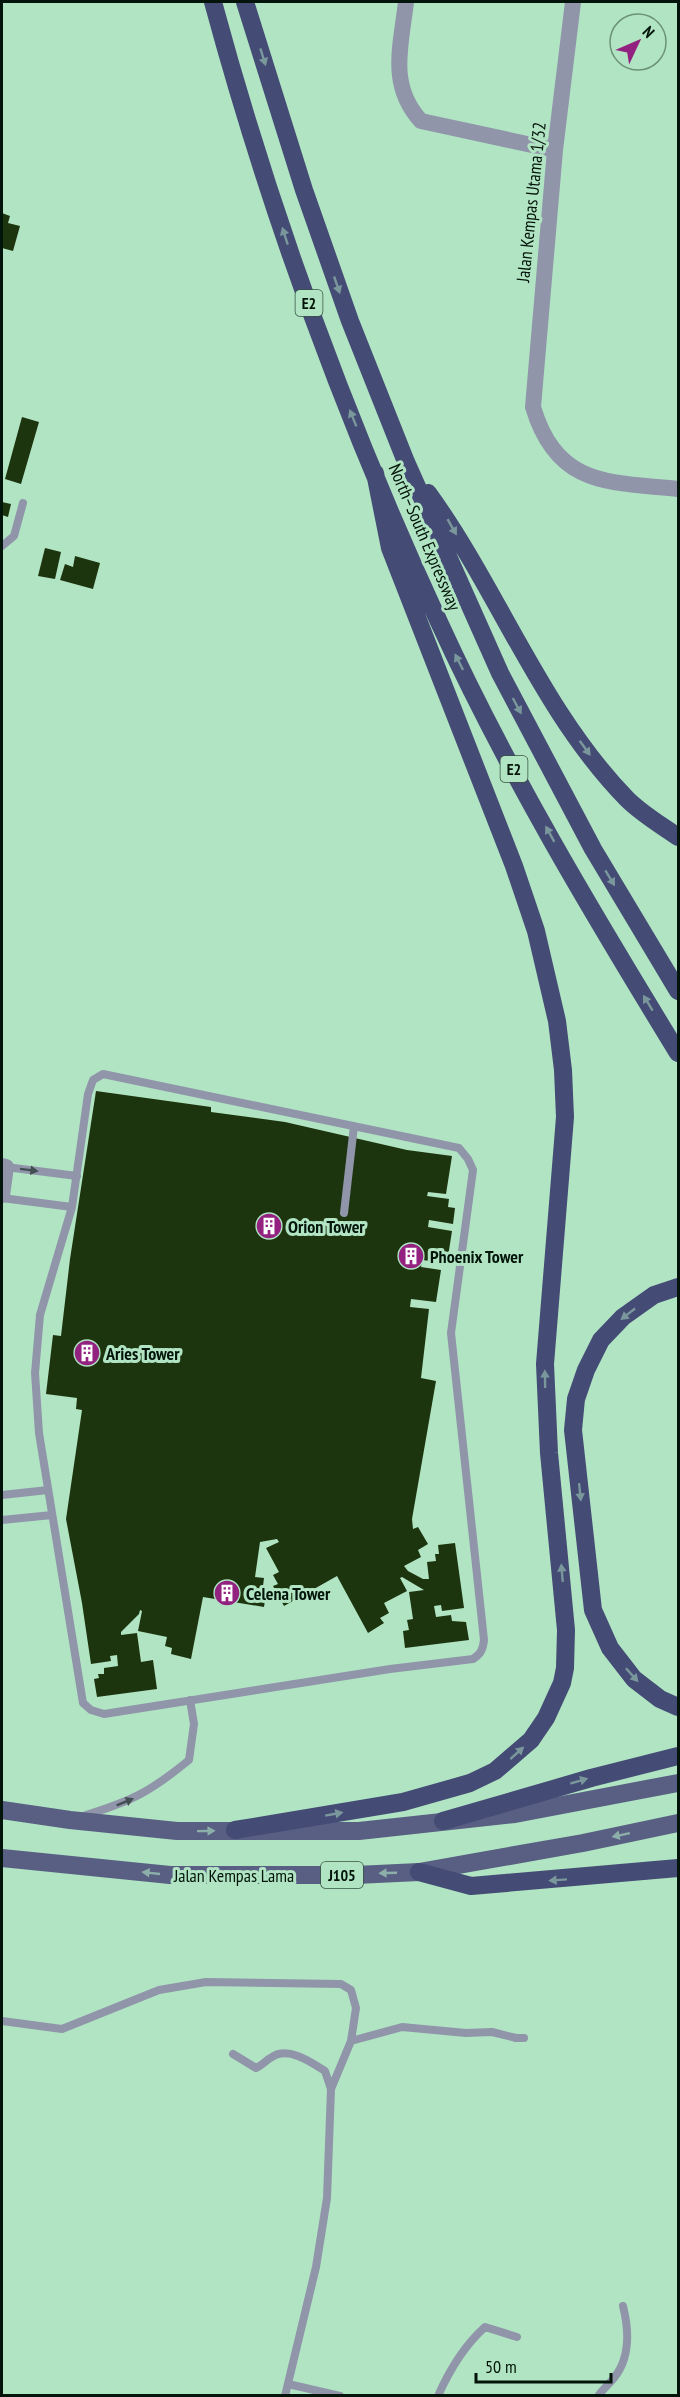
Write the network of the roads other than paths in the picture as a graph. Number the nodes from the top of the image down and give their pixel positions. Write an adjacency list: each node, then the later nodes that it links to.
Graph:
1 (213, 2): 7 (highway, North–South Expressway / E2, one-way to 1)
2 (245, 2): 6 (highway, North–South Expressway / E2, one-way to 6)
3 (406, 2): 5 (street)
4 (573, 2): 5 (street, Jalan Kempas Utama 1/32)
5 (555, 150): 8 (street, Jalan Kempas Utama 1/32)
6 (406, 462): 11 (highway, one-way to 11); 12 (highway, North–South Expressway / E2, one-way to 12)
7 (375, 473): 13 (highway, North–South Expressway / E2, one-way to 7); 33 (highway, one-way to 7)
8 (678, 489)
9 (23, 503): 10 (lane)
10 (2, 546)
11 (678, 837)
12 (678, 992)
13 (678, 1053)
14 (354, 1126): 16 (lane); 19 (lane); 25 (lane)
15 (4, 1166): 16 (lane, one-way to 16); 17 (street)
16 (77, 1176): 18 (lane)
17 (2, 1197): 18 (lane)
18 (72, 1207): 21 (lane)
19 (344, 1213)
20 (678, 1287): 26 (highway, one-way to 26)
21 (48, 1490): 22 (lane); 23 (lane)
22 (2, 1495)
23 (52, 1515): 24 (lane); 25 (lane)
24 (2, 1520)
25 (190, 1700): 30 (lane, one-way to 25)
26 (678, 1707)
27 (678, 1756): 31 (highway, one-way to 27)
28 (678, 1783): 31 (main road)
29 (2, 1810): 30 (main road)
30 (70, 1820): 33 (main road, one-way to 33)
31 (443, 1821): 33 (main road)
32 (678, 1823): 36 (main road, Jalan Kempas Lama / J105, one-way to 36)
33 (235, 1830)
34 (2, 1858): 36 (main road, Jalan Kempas Lama / J105, one-way to 34)
35 (678, 1868): 36 (highway, one-way to 36)
36 (419, 1872)
37 (2, 2021): 39 (lane)
38 (524, 2038): 39 (lane)
39 (351, 2042): 41 (lane)
40 (233, 2054): 41 (lane)
41 (331, 2089): 44 (lane)
42 (623, 2306): 48 (lane)
43 (518, 2337): 47 (lane)
44 (288, 2384): 45 (lane); 46 (lane)
45 (285, 2396)
46 (340, 2396)
47 (438, 2396)
48 (598, 2396)

